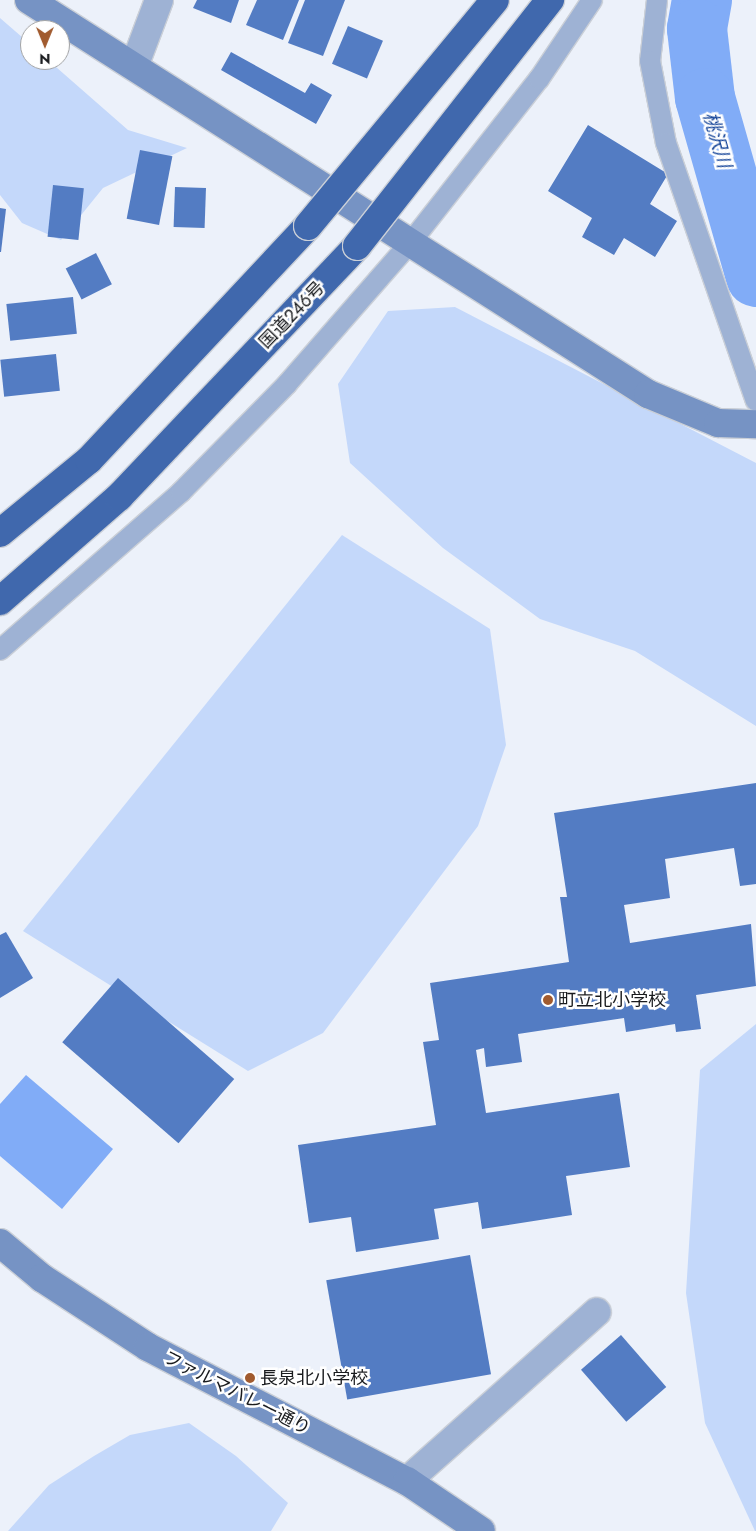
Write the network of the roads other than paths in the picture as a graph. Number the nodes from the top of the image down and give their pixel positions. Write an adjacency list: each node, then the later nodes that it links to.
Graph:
1 (29, 0): 7 (street)
2 (160, 0): 7 (street)
3 (495, 0): 11 (highway, bridge)
4 (550, 0): 12 (highway, 国道246号, bridge)
5 (592, 0): 8 (lane)
6 (657, 0): 9 (lane)
7 (135, 64): 8 (street)
8 (410, 242): 10 (street); 13 (lane)
9 (756, 401)
10 (756, 424)
11 (0, 533)
12 (0, 601)
13 (0, 650)
14 (0, 1243): 16 (street, ファルマバレー通り)
15 (597, 1312): 16 (street)
16 (407, 1481): 17 (street, ファルマバレー通り)
17 (481, 1531)

